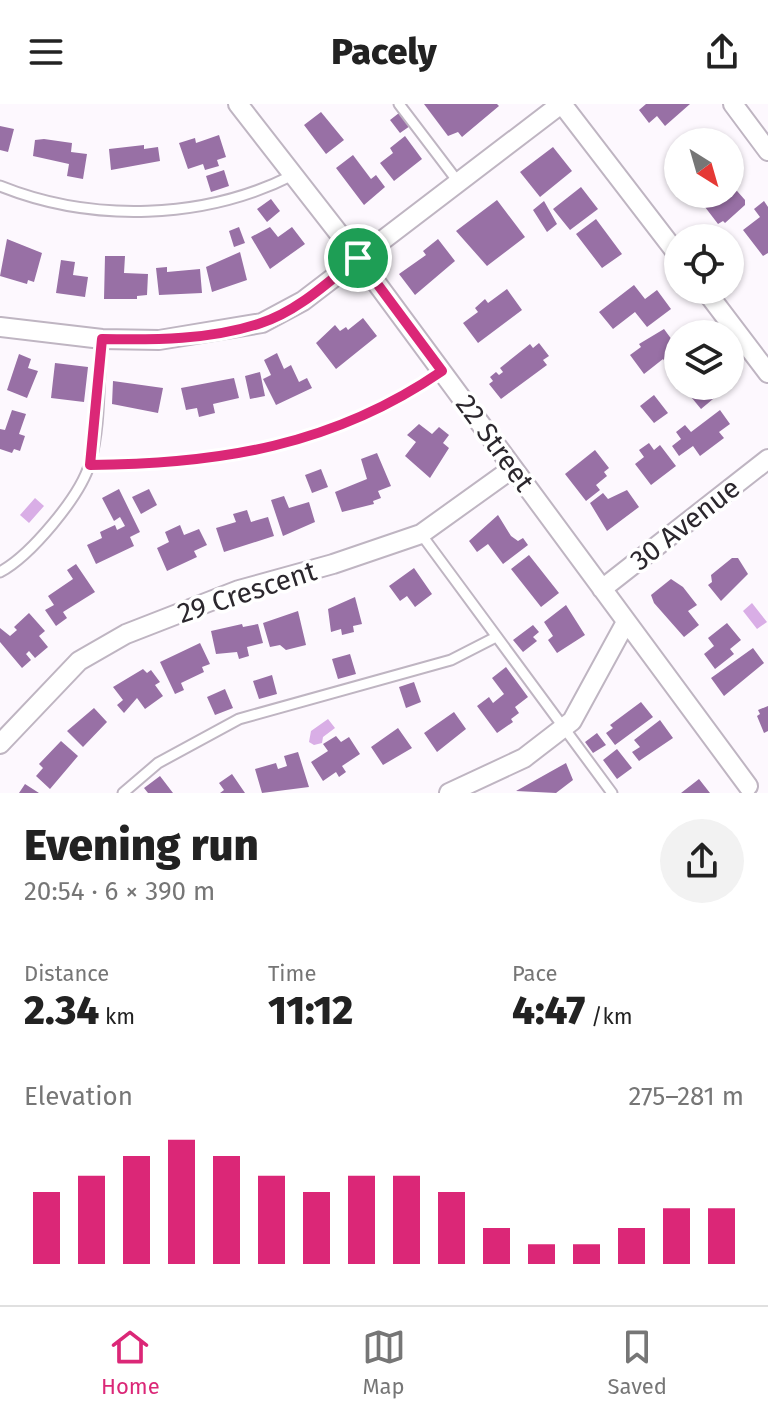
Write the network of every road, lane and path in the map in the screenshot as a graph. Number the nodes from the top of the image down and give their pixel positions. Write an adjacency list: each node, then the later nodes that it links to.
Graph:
1 (238, 104): 6 (street, 22 Street)
2 (399, 104): 7 (lane)
3 (562, 104): 7 (street); 9 (street)
4 (733, 104): 5 (street)
5 (768, 151)
6 (293, 175): 8 (lane); 10 (street, 22 Street)
7 (459, 183): 10 (street)
8 (0, 186)
9 (664, 237)
10 (358, 258): 13 (street); 14 (street, 22 Street)
11 (716, 304): 15 (street)
12 (0, 327): 13 (street)
13 (102, 339): 17 (lane)
14 (442, 371): 17 (lane); 18 (street, 22 Street)
15 (768, 373)
16 (768, 459): 21 (street, 30 Avenue)
17 (90, 465): 20 (lane)
18 (513, 468): 19 (street, 29 Crescent); 21 (street, 22 Street)
19 (421, 534): 23 (lane); 25 (street, 29 Crescent)
20 (0, 572)
21 (602, 589): 22 (street, 22 Street)
22 (626, 622): 24 (street); 26 (street, 22 Street)
23 (496, 637): 24 (lane); 28 (lane)
24 (562, 729): 27 (street); 29 (lane)
25 (0, 744)
26 (748, 786)
27 (459, 792)
28 (123, 793)
29 (612, 793)

